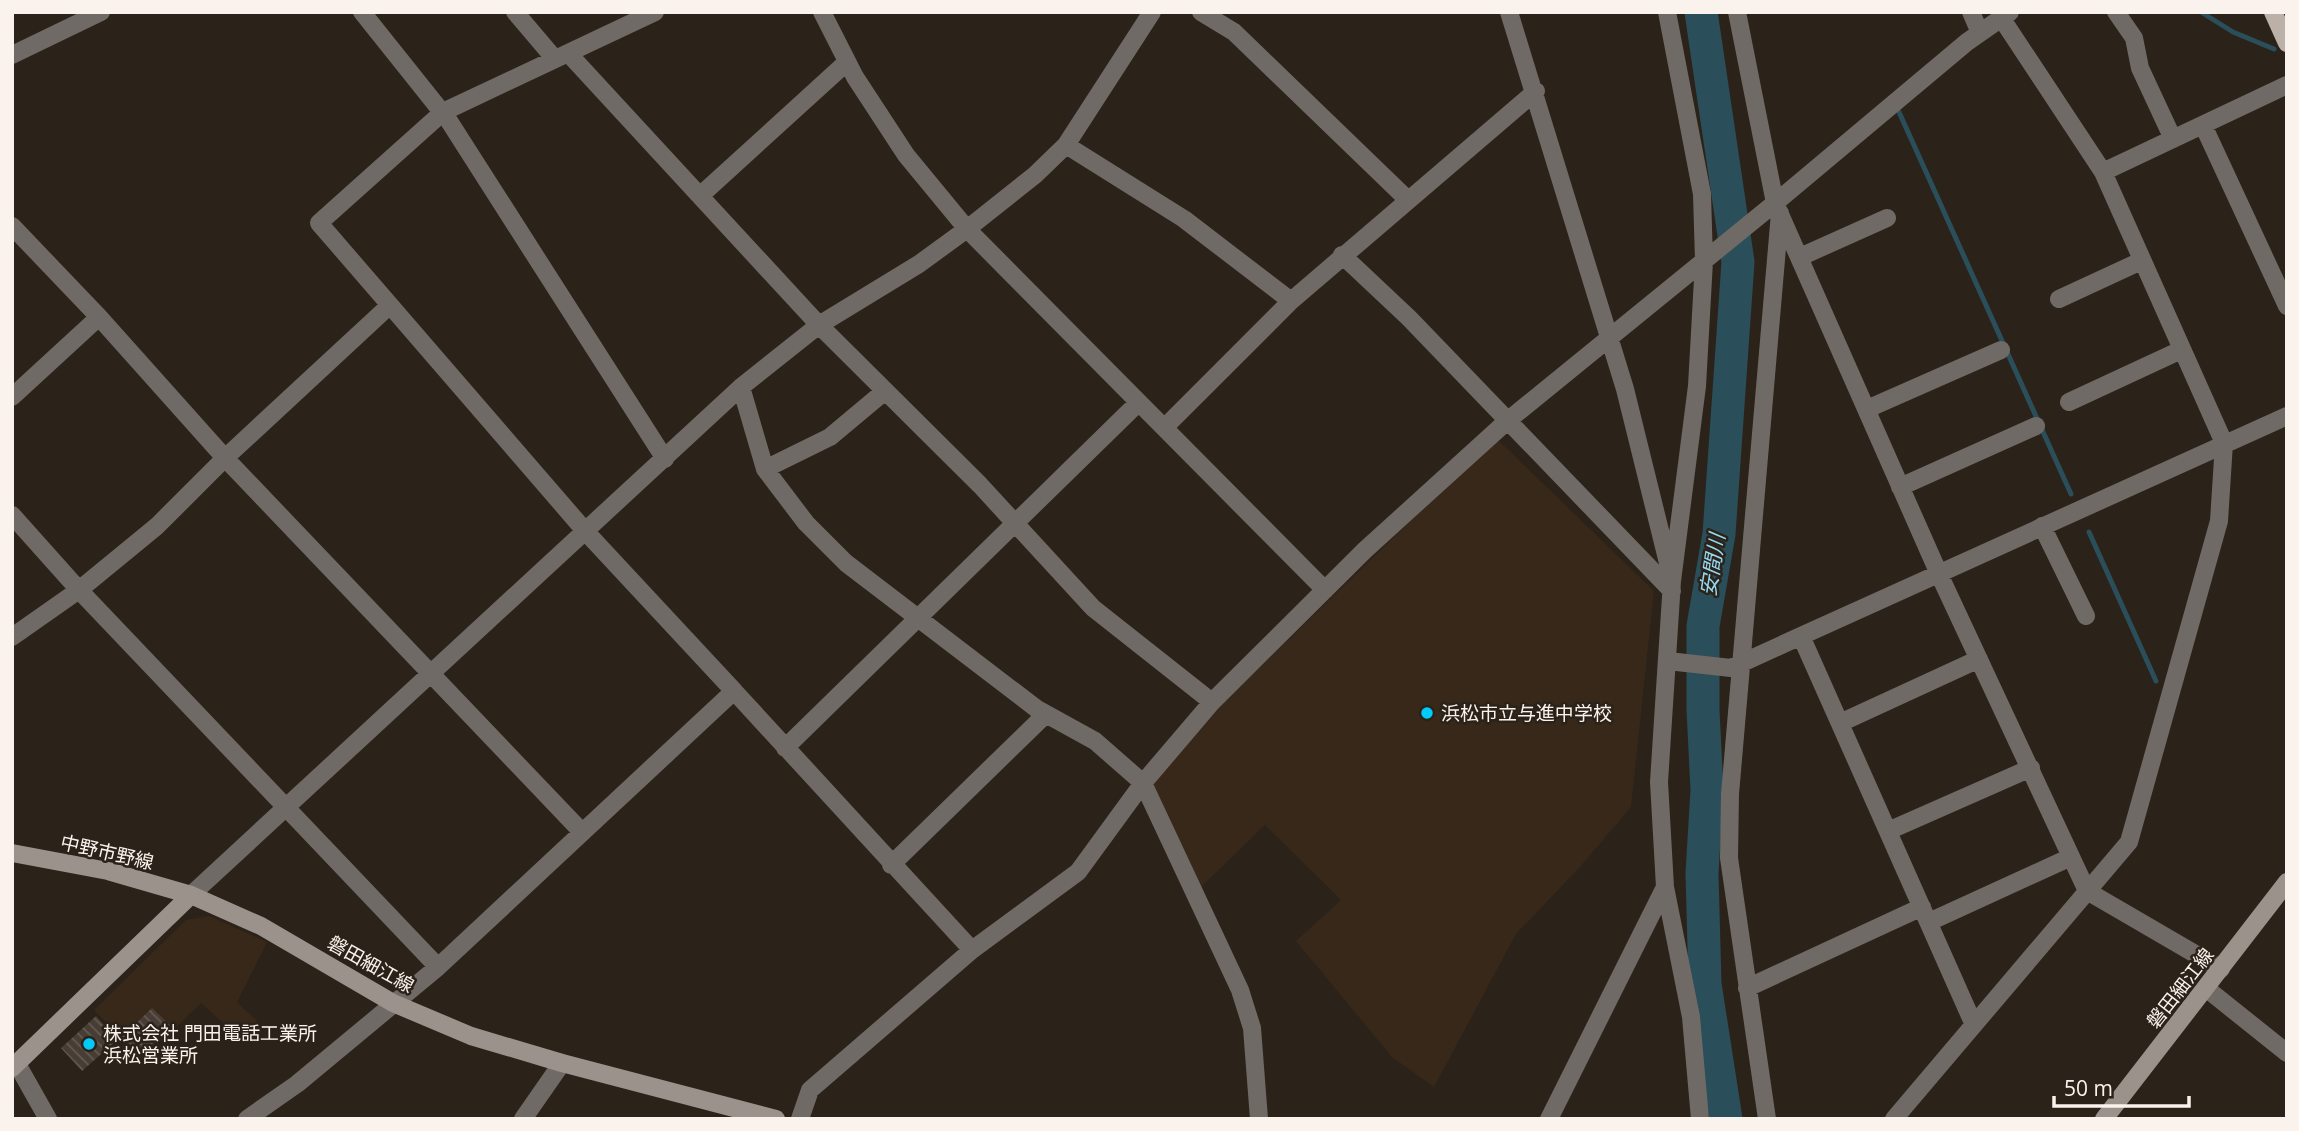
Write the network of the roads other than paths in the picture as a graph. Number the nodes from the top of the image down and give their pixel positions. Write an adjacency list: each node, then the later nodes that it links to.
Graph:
1 (101, 12): 17 (street)
2 (362, 12): 22 (street)
3 (515, 12): 18 (street)
4 (655, 12): 18 (street)
5 (822, 12): 19 (street)
6 (1152, 12): 25 (street)
7 (1201, 12): 28 (street)
8 (1509, 12): 21 (street)
9 (1667, 12): 35 (street)
10 (1737, 12): 29 (street)
11 (1971, 12): 15 (street)
12 (2116, 12): 24 (street)
13 (2273, 12): 16 (main road)
14 (2006, 15): 15 (street); 26 (street)
15 (1980, 33): 29 (street)
16 (2287, 43)
17 (12, 55)
18 (561, 55): 22 (street); 27 (street)
19 (847, 62): 27 (street); 32 (street)
20 (2287, 85): 23 (street)
21 (1536, 91): 28 (street); 43 (street)
22 (443, 112): 39 (street); 58 (street)
23 (2203, 125): 24 (street); 40 (street)
24 (2173, 139): 26 (street)
25 (1066, 145): 32 (street); 38 (street)
26 (2103, 172): 36 (street)
27 (702, 194): 42 (street)
28 (1407, 199): 33 (street)
29 (1775, 208): 34 (street); 35 (street); 75 (street)
30 (1887, 218): 34 (street)
31 (12, 226): 41 (street)
32 (967, 229): 42 (street); 50 (street)
33 (1342, 255): 38 (street); 53 (street)
34 (1800, 257): 51 (street)
35 (1708, 258): 43 (street); 66 (street)
36 (2141, 261): 37 (street); 45 (street)
37 (2059, 299)
38 (1291, 301): 55 (street)
39 (389, 306): 57 (street); 64 (street)
40 (2287, 306)
41 (99, 317): 48 (street); 57 (street)
42 (820, 325): 46 (street); 47 (street)
43 (1609, 337): 53 (street); 66 (street)
44 (2001, 350): 51 (street)
45 (2180, 350): 49 (street); 56 (street)
46 (741, 387): 58 (street); 59 (street)
47 (885, 391): 59 (street); 62 (street)
48 (12, 397)
49 (2069, 402)
50 (1138, 403): 55 (street); 62 (street)
51 (1867, 410): 60 (street)
52 (2287, 415): 56 (street)
53 (1506, 422): 66 (street); 68 (street)
54 (2036, 426): 60 (street)
55 (1165, 427): 68 (street)
56 (2224, 443): 63 (street); 92 (street)
57 (225, 458): 67 (street); 76 (street)
58 (665, 460): 64 (street)
59 (765, 469): 70 (street)
60 (1900, 487): 65 (street)
61 (12, 515): 67 (street)
62 (1013, 525): 70 (street); 78 (street)
63 (2042, 526): 65 (street); 69 (street)
64 (586, 532): 76 (street); 77 (street)
65 (1939, 574): 71 (street); 73 (street)
66 (1672, 586): 74 (street)
67 (79, 590): 72 (street); 84 (street)
68 (1325, 590): 78 (street)
69 (2086, 616)
70 (916, 620): 79 (street); 81 (street)
71 (1801, 636): 75 (street); 80 (street)
72 (12, 637)
73 (1979, 659): 80 (street); 82 (street)
74 (1674, 661): 75 (street); 91 (street)
75 (1735, 665): 98 (street)
76 (433, 673): 84 (street); 85 (street)
77 (734, 691): 81 (street); 85 (street)
78 (1212, 702): 83 (street)
79 (1046, 714): 83 (street); 89 (street)
80 (1840, 723): 86 (street)
81 (785, 748): 89 (street)
82 (2031, 768): 86 (street); 88 (street)
83 (1143, 783): 95 (street); 110 (street)
84 (285, 809): 93 (street); 96 (street)
85 (581, 831): 96 (street)
86 (1888, 831): 94 (street)
87 (12, 853): 93 (main road, 中野市野線)
88 (2071, 857): 92 (street); 94 (street)
89 (891, 864): 95 (street)
90 (2287, 882): 97 (main road, 磐田細江線)
91 (1665, 887): 111 (street); 112 (street)
92 (2087, 891): 97 (street); 101 (street)
93 (191, 895): 100 (main road, 磐田細江線); 103 (main road)
94 (1925, 915): 98 (street); 101 (street)
95 (972, 950): 109 (street)
96 (438, 967): 100 (street)
97 (2221, 969): 99 (main road, 磐田細江線)
98 (1747, 988): 113 (street)
99 (2207, 989): 102 (street); 115 (main road, 磐田細江線)
100 (393, 1003): 104 (main road, 磐田細江線); 106 (street)
101 (1974, 1025): 114 (street)
102 (2287, 1053)
103 (14, 1063): 105 (street)
104 (562, 1063): 107 (street); 108 (main road, 磐田細江線)
105 (48, 1119)
106 (247, 1119)
107 (523, 1119)
108 (776, 1119)
109 (800, 1119)
110 (1259, 1119)
111 (1549, 1119)
112 (1700, 1119)
113 (1767, 1119)
114 (1894, 1119)
115 (2104, 1119)

